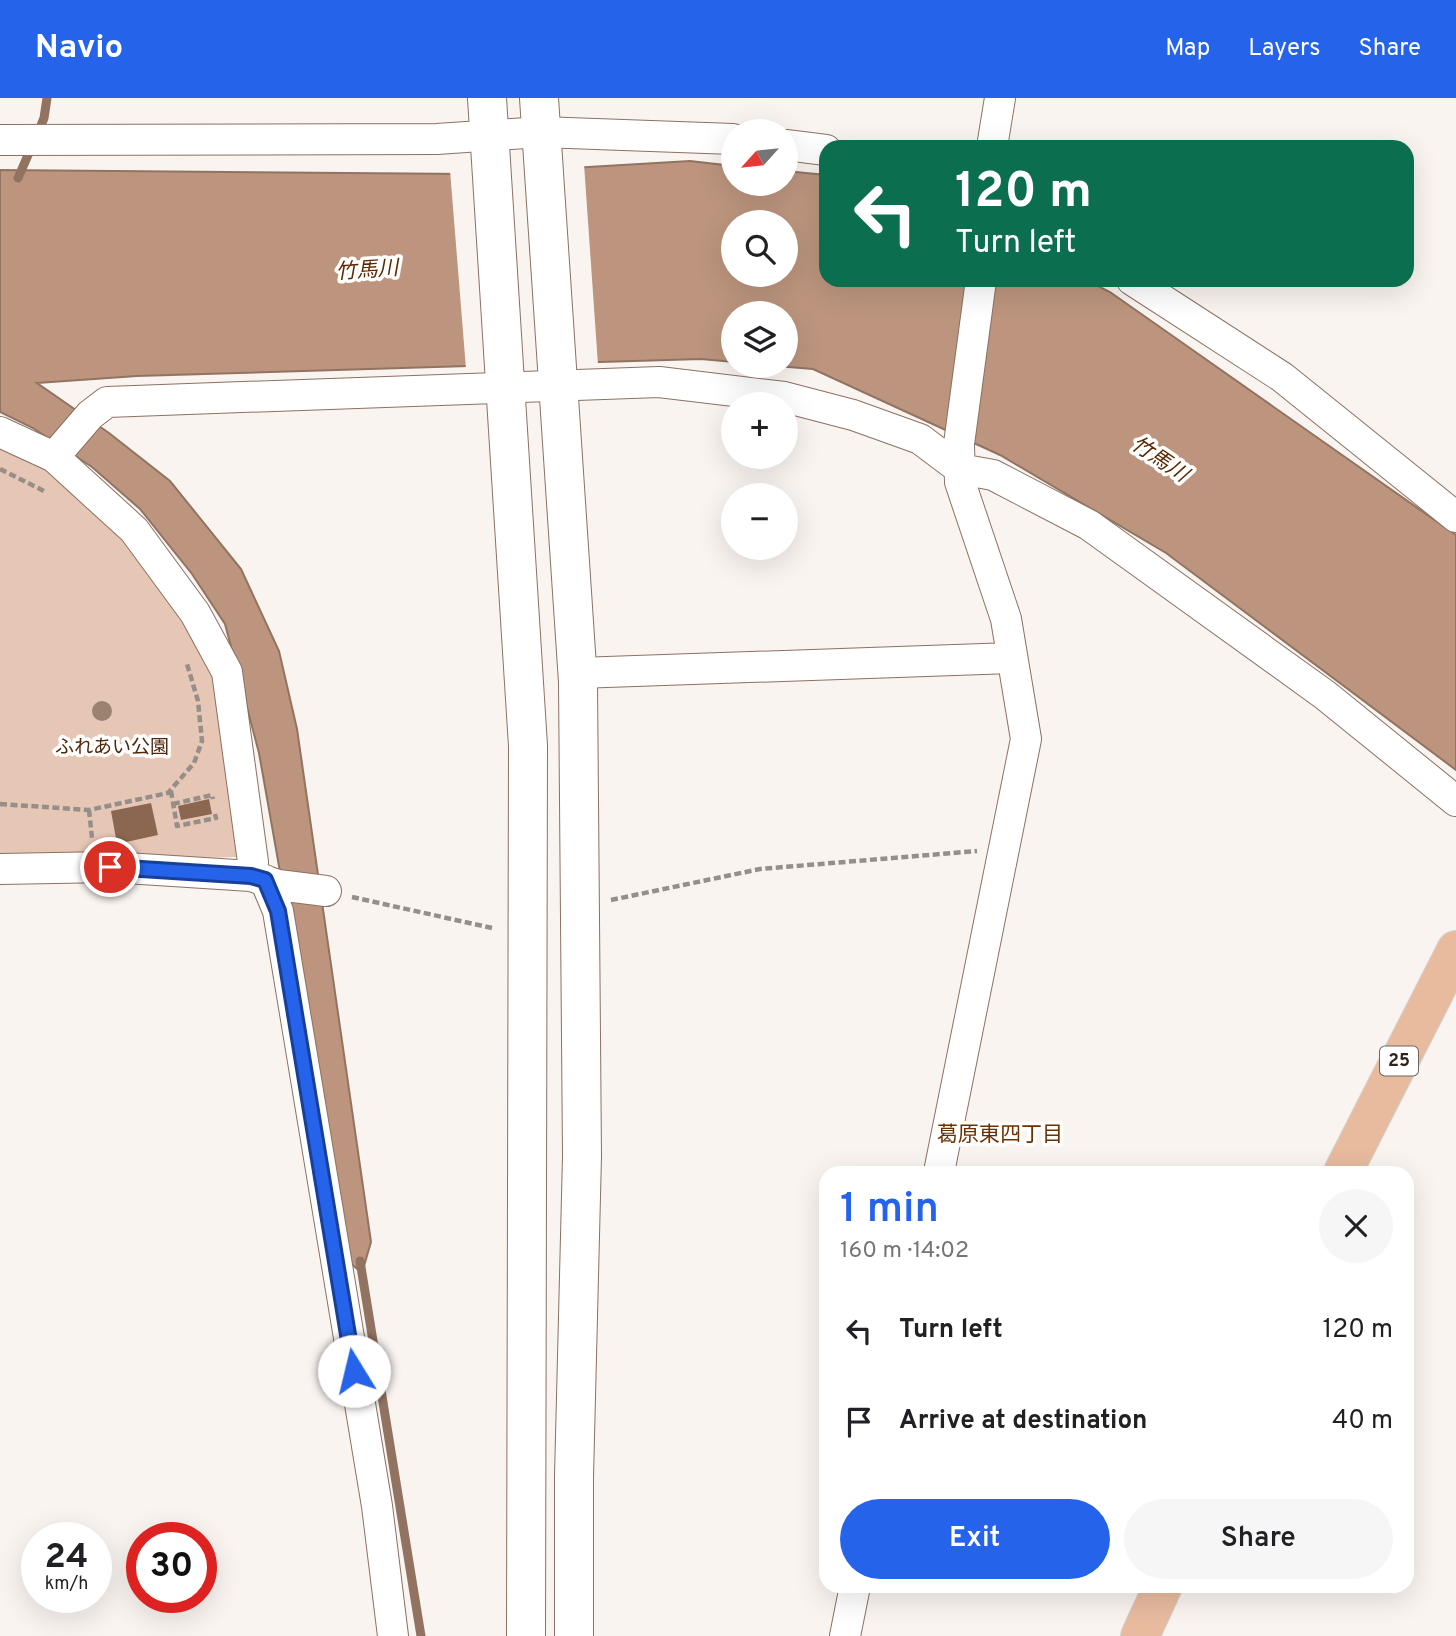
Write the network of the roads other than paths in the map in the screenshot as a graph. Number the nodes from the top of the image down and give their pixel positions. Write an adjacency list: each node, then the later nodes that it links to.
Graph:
1 (1000, 98): 6 (street)
2 (541, 125): 3 (street); 4 (street); 11 (street)
3 (489, 127): 5 (street); 12 (street)
4 (721, 138)
5 (7, 140)
6 (993, 140)
7 (798, 146): 8 (street)
8 (819, 149)
9 (980, 287): 15 (street)
10 (1143, 287): 16 (street)
11 (558, 379): 12 (street); 15 (street); 18 (street)
12 (507, 382): 14 (street); 29 (street)
13 (0, 432): 14 (street)
14 (54, 457): 21 (street)
15 (959, 457): 17 (street); 19 (street)
16 (1456, 517)
17 (1012, 658): 18 (street); 24 (street)
18 (578, 673): 30 (street)
19 (1456, 801)
20 (0, 870): 21 (street)
21 (265, 880): 22 (street); 28 (street)
22 (326, 891)
23 (1456, 950): 25 (main road, 25)
24 (940, 1166)
25 (1346, 1166)
26 (854, 1593): 31 (street)
27 (1160, 1593): 32 (main road)
28 (393, 1636)
29 (526, 1636)
30 (574, 1636)
31 (845, 1636)
32 (1140, 1636)

